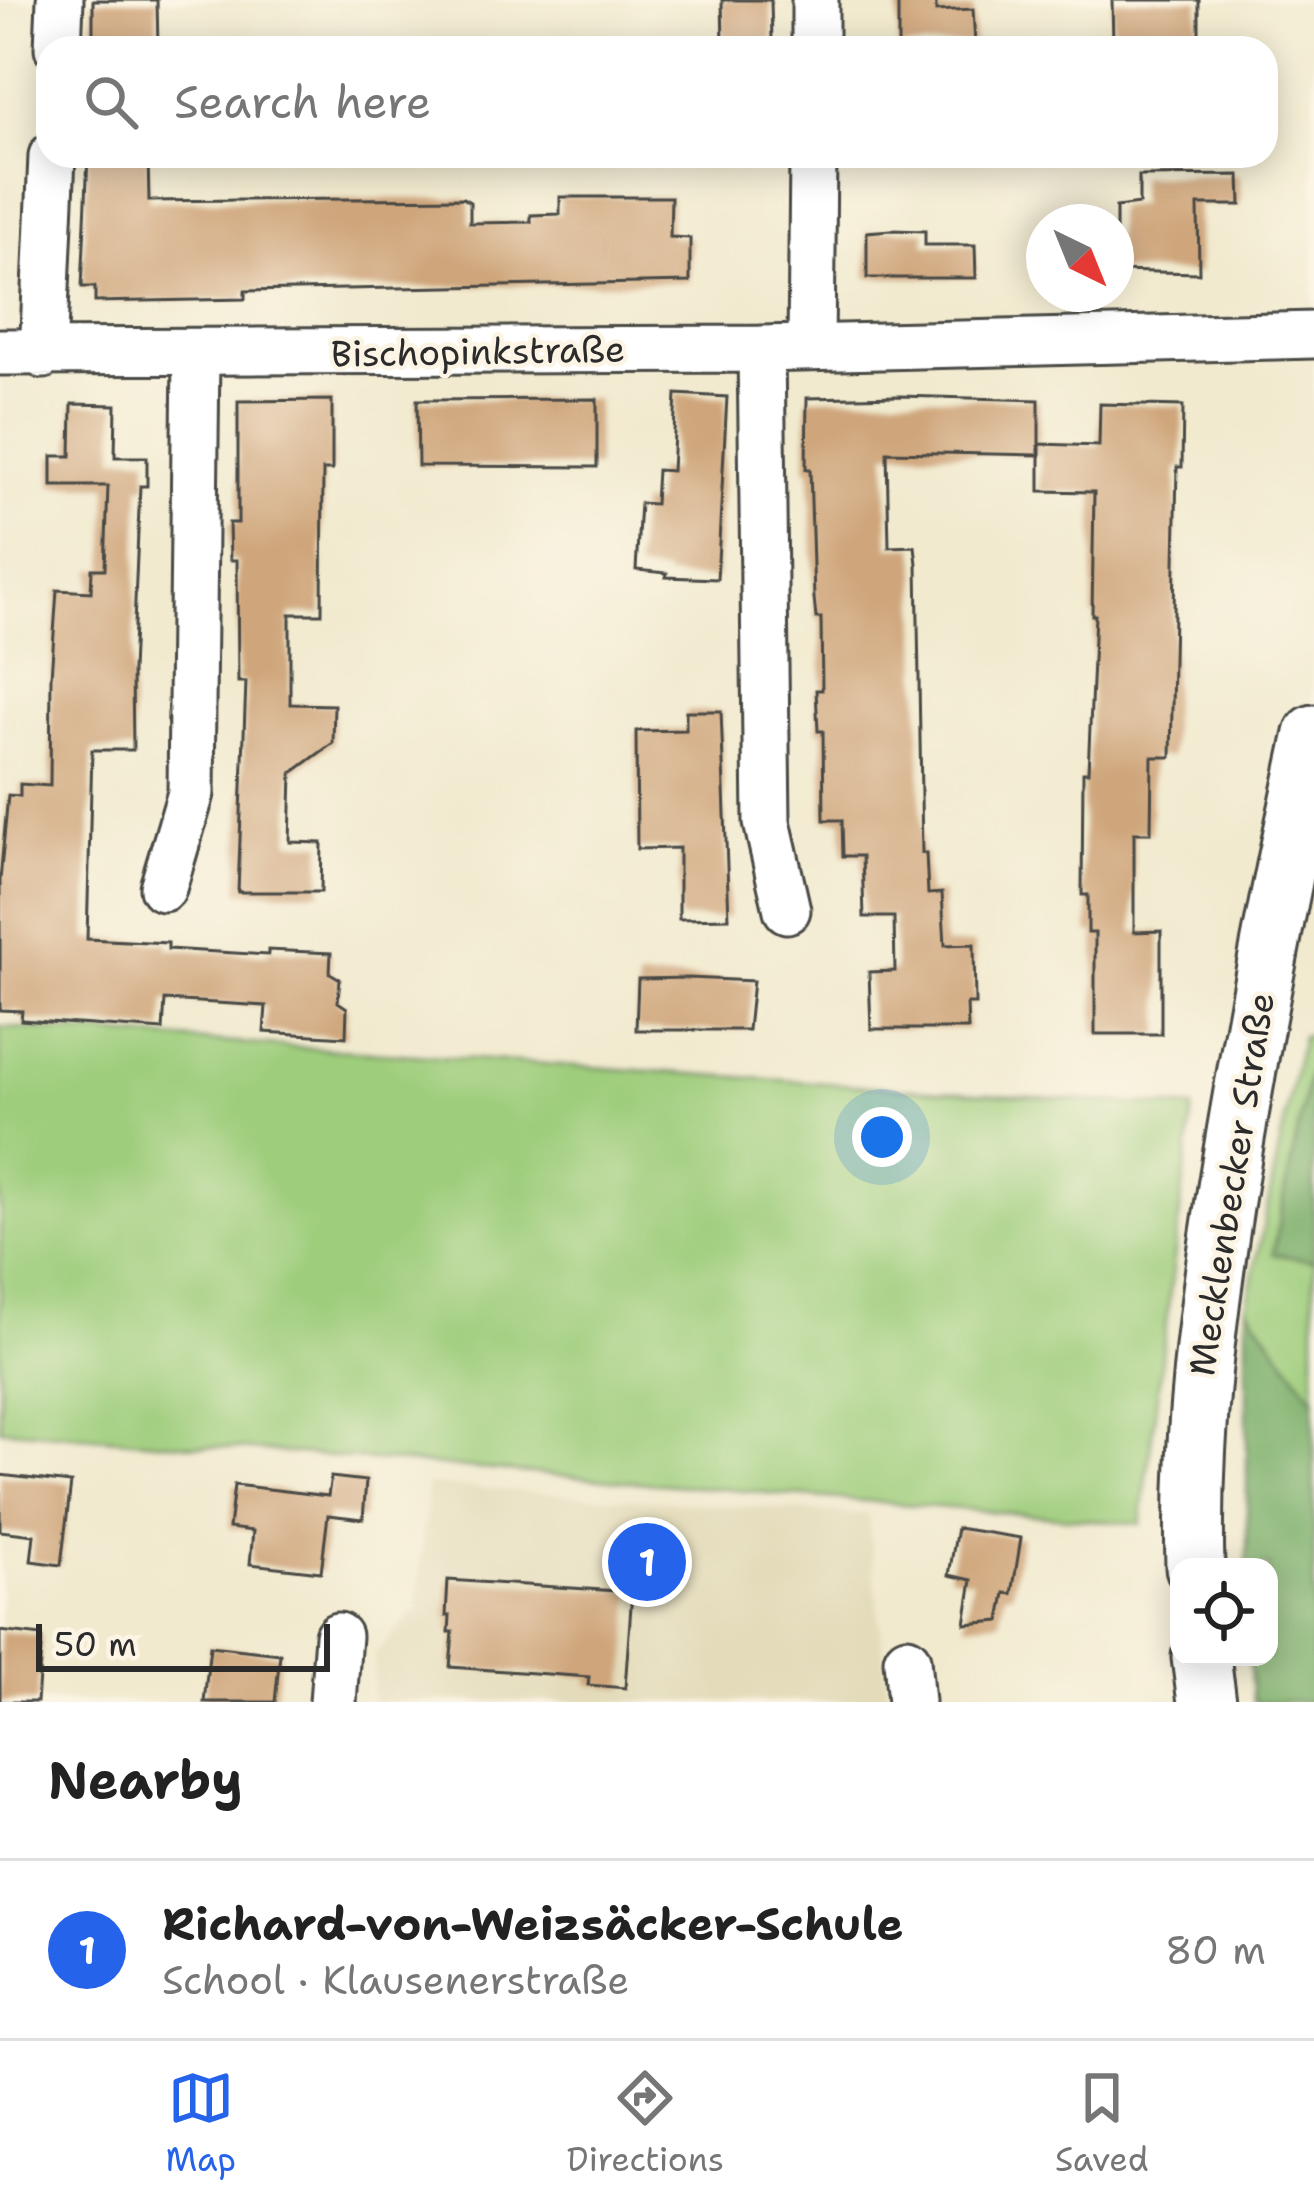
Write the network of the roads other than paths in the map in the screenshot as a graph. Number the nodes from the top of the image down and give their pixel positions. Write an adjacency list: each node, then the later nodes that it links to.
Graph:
1 (60, 0): 3 (street)
2 (815, 0): 4 (street)
3 (58, 36)
4 (814, 36)
5 (50, 168): 10 (street)
6 (813, 168): 8 (street)
7 (1314, 335): 8 (street, Bischopinkstraße)
8 (811, 346): 9 (street, Bischopinkstraße)
9 (761, 349): 11 (street, Bischopinkstraße); 14 (street)
10 (21, 353): 11 (street, Bischopinkstraße)
11 (196, 354): 13 (street)
12 (1314, 734): 15 (street, Mecklenbecker Straße)
13 (163, 888)
14 (787, 910)
15 (1195, 1558)
16 (338, 1636): 18 (street)
17 (1203, 1666): 19 (street)
18 (333, 1702)
19 (1207, 1702)

